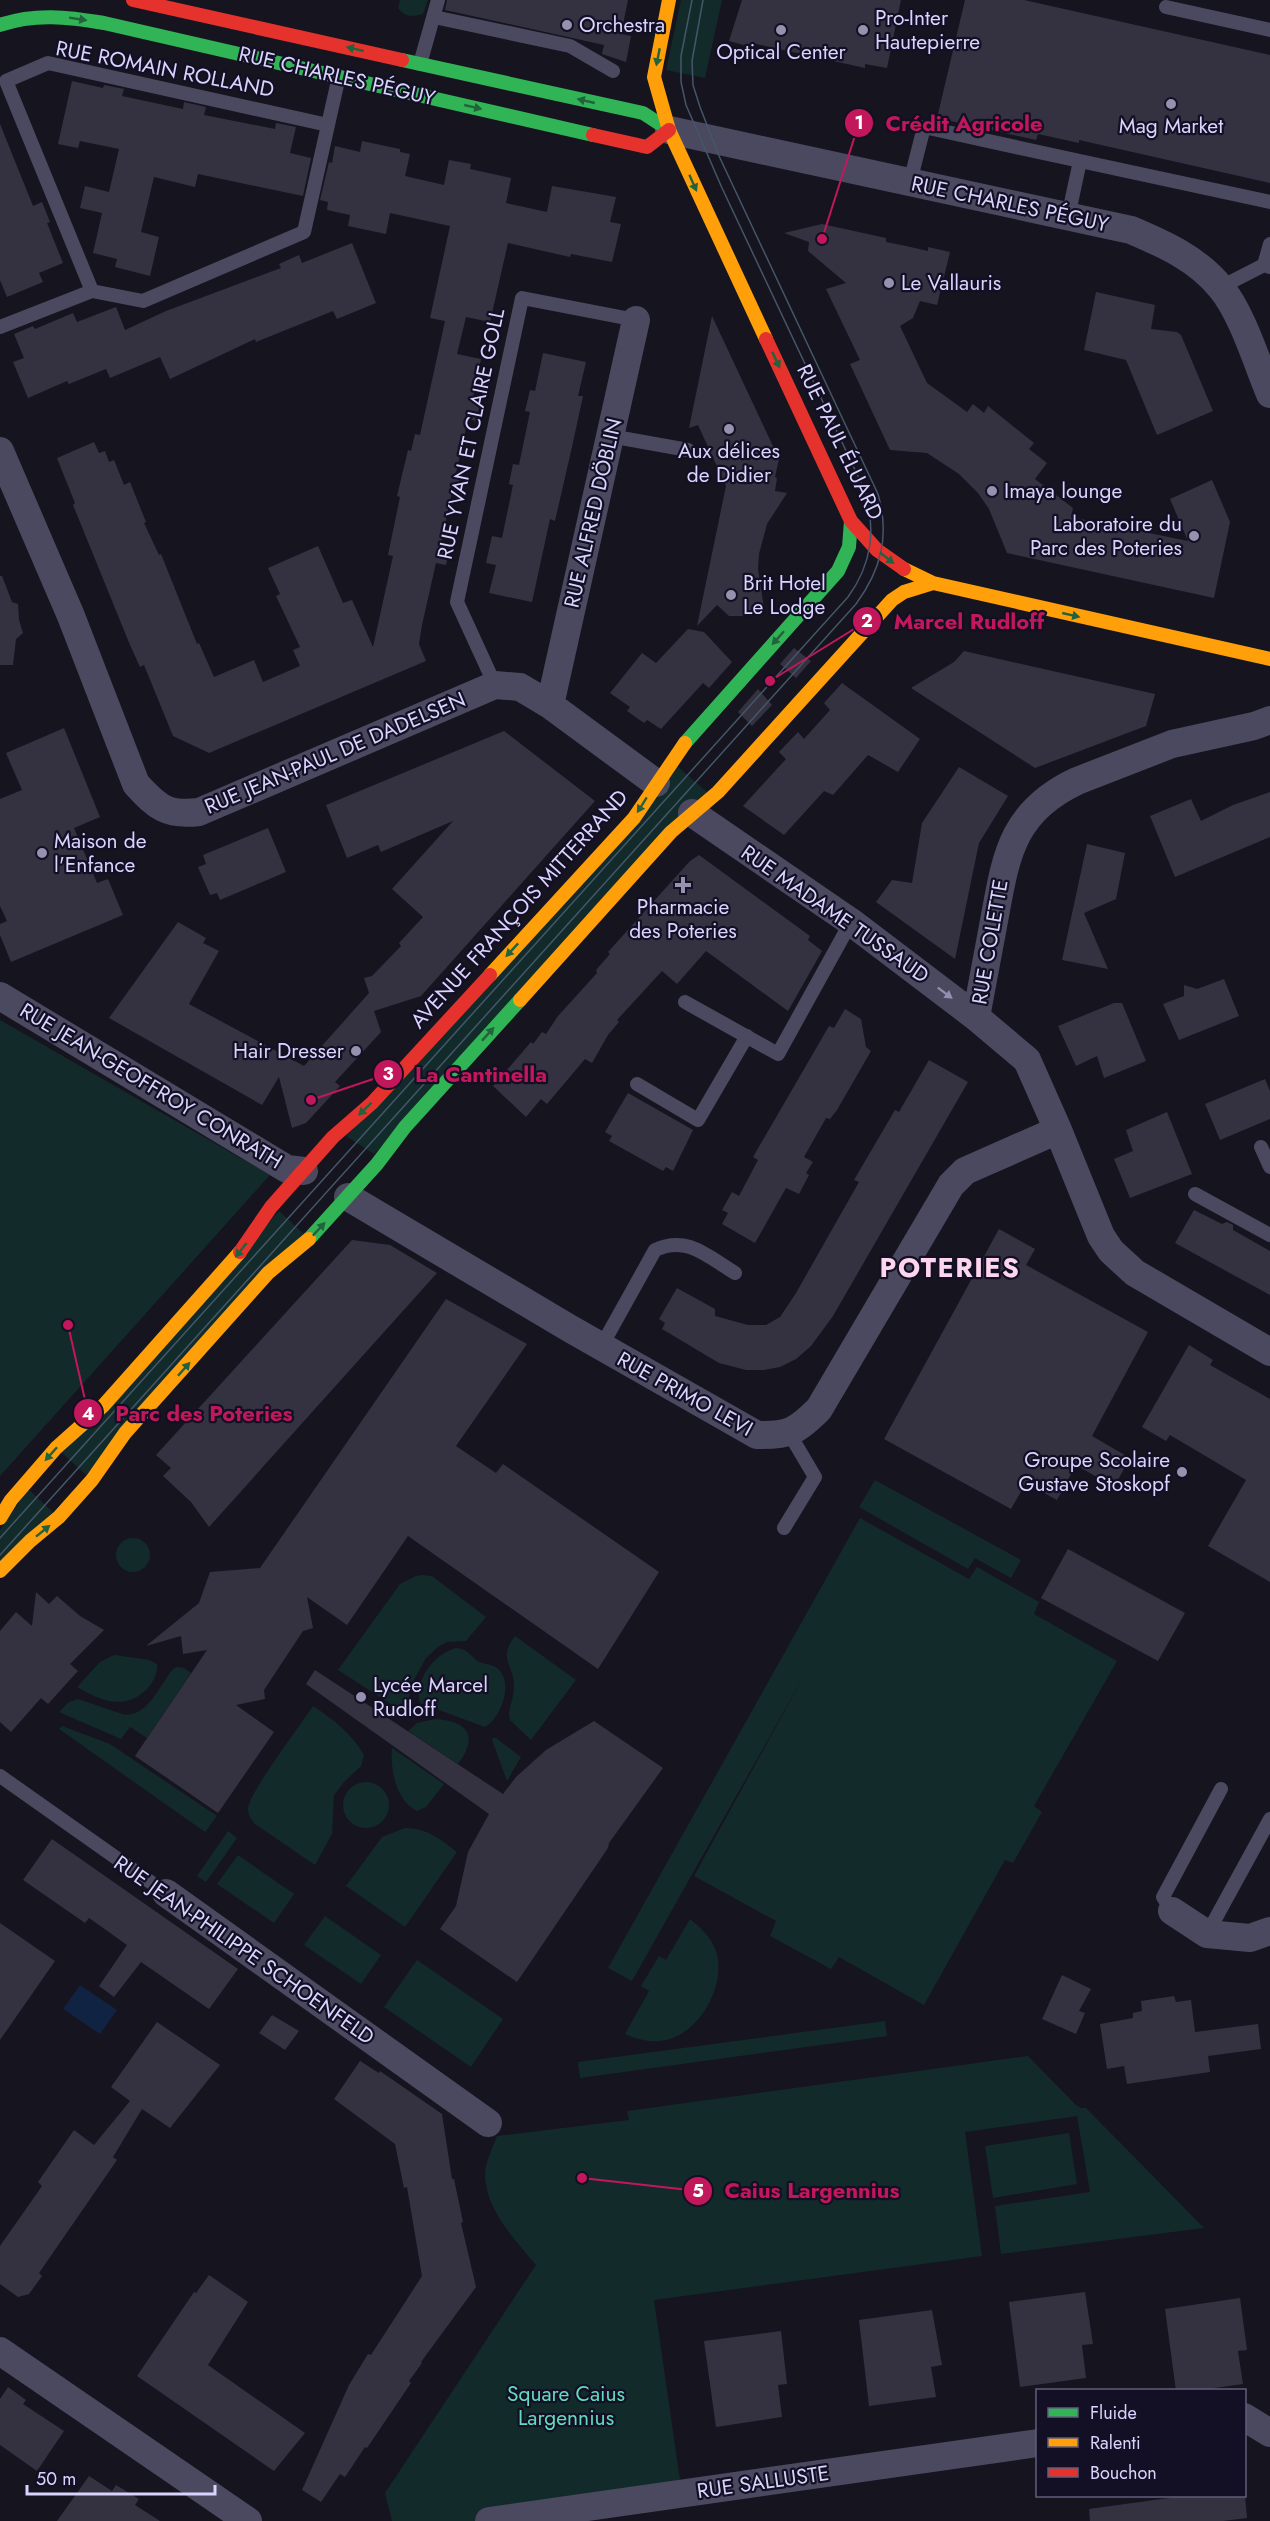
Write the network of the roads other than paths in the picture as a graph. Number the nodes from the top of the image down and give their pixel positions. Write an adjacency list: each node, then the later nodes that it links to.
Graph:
1 (36, 0): 6 (lane)
2 (134, 0): 10 (street, RUE CHARLES PÉGUY)
3 (438, 0): 7 (lane)
4 (669, 0): 16 (street, RUE PAUL ÉLUARD, one-way to 16)
5 (1166, 8): 9 (lane)
6 (36, 15): 8 (street, RUE CHARLES PÉGUY); 10 (street, RUE CHARLES PÉGUY, one-way to 10)
7 (434, 17): 12 (lane); 14 (lane)
8 (0, 25)
9 (1270, 30)
10 (210, 32): 11 (street, RUE CHARLES PÉGUY, one-way to 10); 13 (street, RUE CHARLES PÉGUY)
11 (376, 69): 13 (street, RUE CHARLES PÉGUY); 14 (street, RUE CHARLES PÉGUY); 14 (street, RUE CHARLES PÉGUY)
12 (613, 71)
13 (339, 76): 15 (lane)
14 (416, 79): 16 (street, RUE CHARLES PÉGUY, one-way to 14); 16 (street, RUE CHARLES PÉGUY, one-way to 16)
15 (328, 125): 24 (lane); 24 (lane, RUE ROMAIN ROLLAND)
16 (669, 130): 18 (street, RUE CHARLES PÉGUY); 31 (street, RUE PAUL ÉLUARD, one-way to 31)
17 (1080, 161): 18 (lane); 19 (lane); 20 (lane)
18 (910, 182): 20 (street, RUE CHARLES PÉGUY)
19 (1270, 202)
20 (1068, 217): 23 (street, RUE CHARLES PÉGUY)
21 (1270, 244): 22 (lane)
22 (1267, 266): 23 (lane)
23 (1221, 287): 27 (street, RUE CHARLES PÉGUY)
24 (92, 291): 26 (lane)
25 (636, 320): 28 (street, RUE ALFRED DÖBLIN); 34 (lane, RUE YVAN ET CLAIRE GOLL)
26 (0, 327)
27 (1270, 394)
28 (610, 436): 29 (lane); 35 (street, RUE ALFRED DÖBLIN)
29 (687, 450)
30 (0, 451): 34 (street, RUE JEAN-PAUL DE DADELSEN)
31 (851, 521): 32 (street, RUE PAUL ÉLUARD, one-way to 32); 37 (street, AVENUE FRANÇOIS MITTERRAND, one-way to 37)
32 (933, 583): 33 (street, RUE PAUL ÉLUARD, one-way to 33); 38 (street)
33 (1270, 659)
34 (495, 685): 35 (street)
35 (550, 705): 37 (street)
36 (1270, 720): 42 (street, RUE COLETTE)
37 (656, 783): 48 (street, AVENUE FRANÇOIS MITTERRAND, one-way to 48)
38 (692, 813): 39 (street, RUE MADAME TUSSAUD); 49 (street, one-way to 38)
39 (850, 922): 42 (street, RUE MADAME TUSSAUD, one-way to 42); 43 (lane)
40 (0, 996): 48 (street, RUE JEAN-GEOFFROY CONRATH)
41 (685, 1002): 43 (lane)
42 (976, 1017): 45 (street, RUE COLETTE)
43 (747, 1036): 44 (lane)
44 (637, 1084)
45 (1058, 1130): 54 (street, RUE COLETTE); 55 (street)
46 (1261, 1147): 47 (lane)
47 (1270, 1167)
48 (308, 1174): 56 (street, AVENUE FRANÇOIS MITTERRAND, one-way to 56)
49 (339, 1192): 53 (street, RUE PRIMO LEVI); 58 (street, one-way to 49)
50 (1195, 1194): 51 (lane)
51 (1269, 1232)
52 (735, 1273): 53 (lane)
53 (601, 1347): 55 (street, RUE PRIMO LEVI)
54 (1270, 1352)
55 (789, 1433): 57 (lane)
56 (0, 1518)
57 (784, 1527)
58 (0, 1571)
59 (0, 1776): 62 (lane, RUE JEAN-PHILIPPE SCHOENFELD)
60 (1221, 1789): 63 (lane)
61 (1270, 1819): 65 (lane)
62 (166, 1893): 66 (street, RUE JEAN-PHILIPPE SCHOENFELD)
63 (1172, 1911): 65 (street)
64 (1270, 1931): 65 (street)
65 (1207, 1934)
66 (489, 2123)
67 (0, 2351): 73 (street)
68 (1270, 2408): 69 (street)
69 (1246, 2416)
70 (1246, 2417): 71 (street)
71 (1270, 2433)
72 (1036, 2443): 74 (street, RUE SALLUSTE)
73 (248, 2521)
74 (489, 2521)

